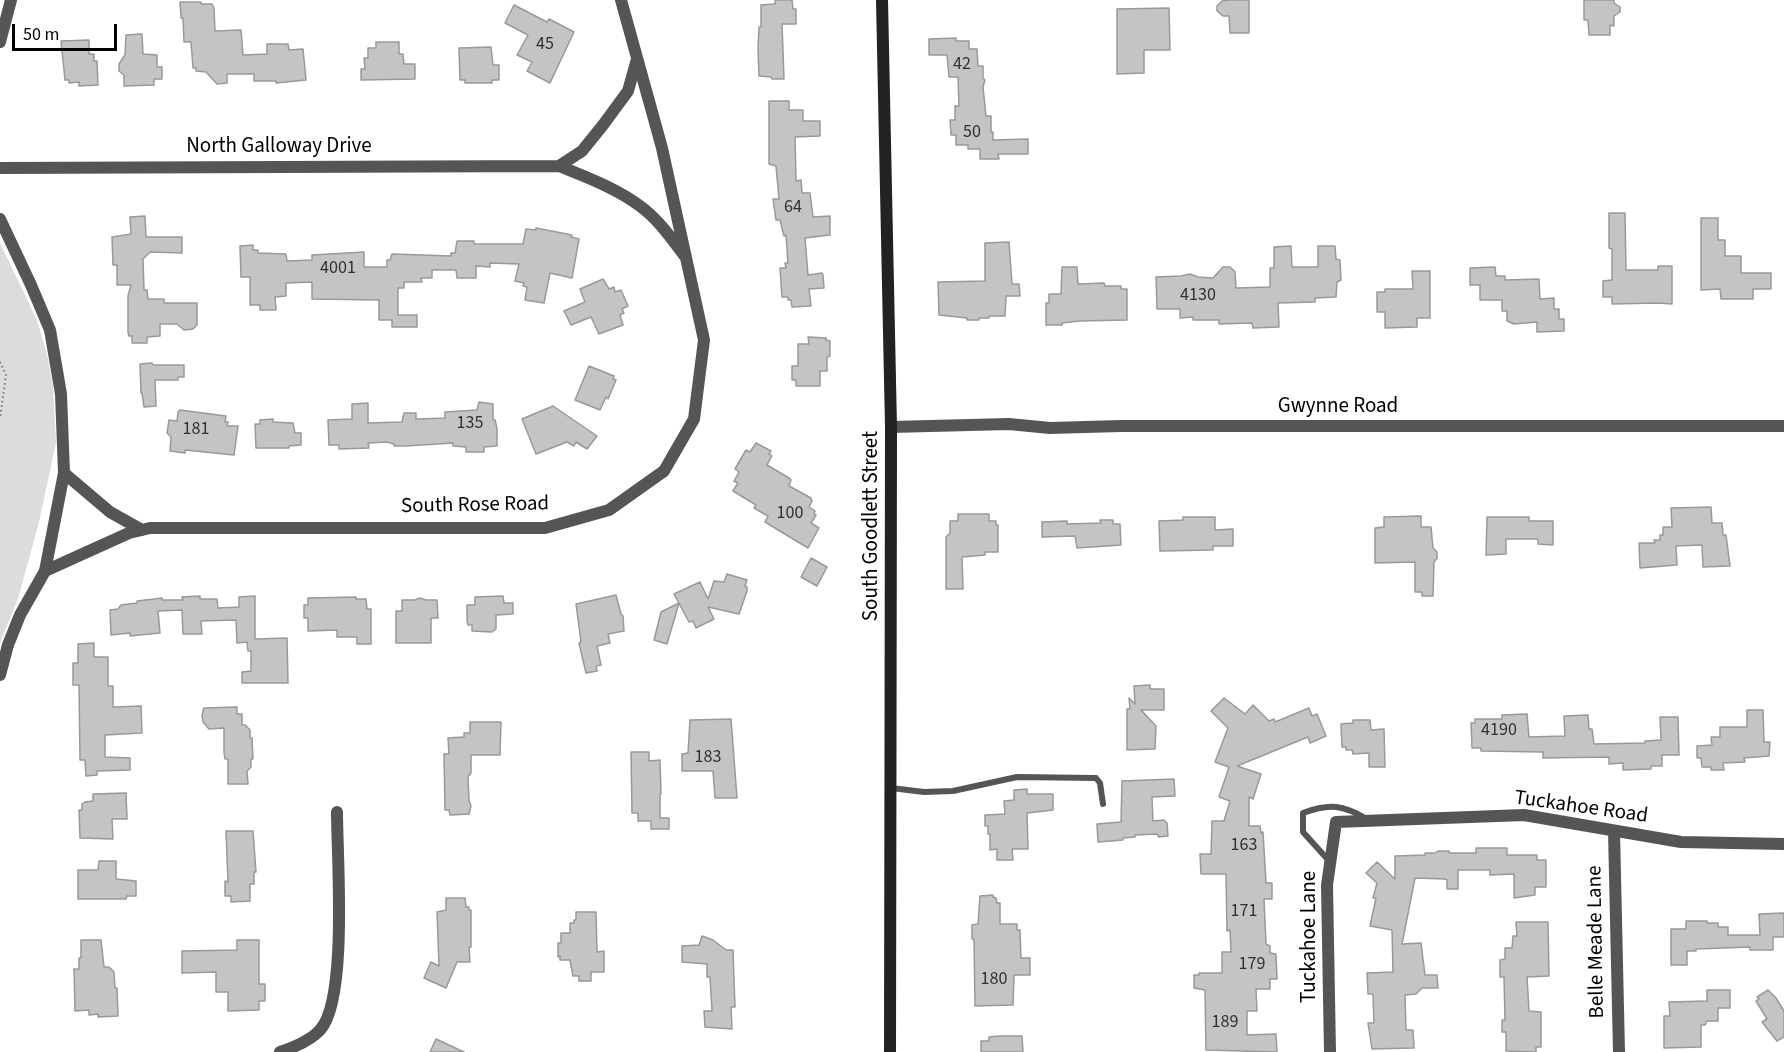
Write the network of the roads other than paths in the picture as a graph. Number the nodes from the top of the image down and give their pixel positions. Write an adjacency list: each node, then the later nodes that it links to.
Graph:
1 (11, 0): 4 (street)
2 (621, 0): 5 (street, South Rose Road)
3 (882, 0): 11 (main road, South Goodlett Street)
4 (0, 42)
5 (637, 59): 6 (street); 9 (street, South Rose Road)
6 (559, 166): 7 (street, North Galloway Drive); 9 (street, North Galloway Drive)
7 (0, 168)
8 (0, 219): 12 (street)
9 (688, 262): 13 (street, South Rose Road)
10 (1784, 426): 11 (street, Gwynne Road)
11 (891, 427): 16 (main road, South Goodlett Street)
12 (64, 473): 13 (street, South Rose Road); 14 (street)
13 (142, 530): 14 (street, South Rose Road)
14 (45, 571): 15 (street)
15 (0, 675)
16 (891, 788): 17 (lane); 25 (main road, South Goodlett Street)
17 (1103, 804)
18 (337, 812): 24 (street)
19 (1371, 821): 20 (street, Tuckahoe Road); 21 (street, Tuckahoe Road); 23 (lane)
20 (1336, 822): 23 (street, Tuckahoe Lane)
21 (1614, 831): 22 (street, Tuckahoe Road); 27 (street, Belle Meade Lane)
22 (1784, 844)
23 (1330, 862): 26 (street, Tuckahoe Lane)
24 (280, 1052)
25 (890, 1052)
26 (1330, 1052)
27 (1619, 1052)

